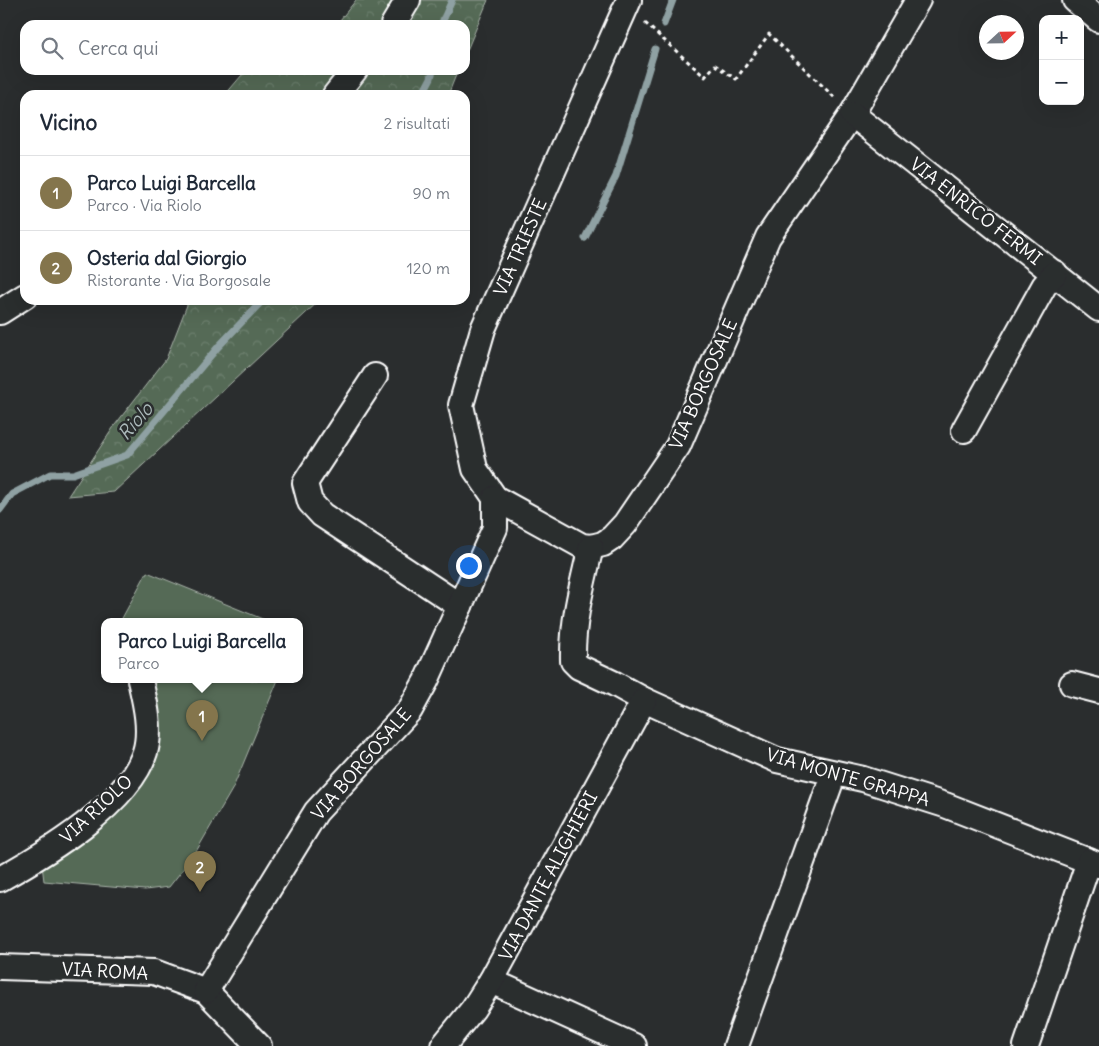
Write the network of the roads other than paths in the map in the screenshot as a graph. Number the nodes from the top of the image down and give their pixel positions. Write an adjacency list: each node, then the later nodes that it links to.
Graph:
1 (408, 0): 5 (street)
2 (918, 0): 9 (street, VIA BORGOSALE)
3 (1076, 0): 6 (street)
4 (628, 3): 16 (street, VIA TRIESTE)
5 (395, 20)
6 (1099, 20)
7 (351, 75): 8 (street)
8 (339, 90)
9 (852, 114): 10 (street, VIA ENRICO FERMI); 17 (street, VIA BORGOSALE)
10 (1055, 273): 12 (street, VIA ENRICO FERMI); 15 (street)
11 (20, 299): 13 (street)
12 (1099, 309)
13 (0, 312)
14 (375, 376): 18 (street)
15 (964, 430)
16 (495, 498): 17 (street); 18 (street, VIA BORGOSALE)
17 (591, 547): 22 (street, VIA MONTE GRAPPA)
18 (460, 606): 28 (street, VIA BORGOSALE)
19 (141, 683): 25 (street, VIA RIOLO)
20 (1072, 684): 21 (street)
21 (1099, 692)
22 (644, 700): 23 (street, VIA MONTE GRAPPA); 27 (street, VIA DANTE ALIGHIERI)
23 (834, 773): 24 (street, VIA MONTE GRAPPA); 32 (street)
24 (1094, 863): 33 (street)
25 (0, 879)
26 (0, 967): 28 (street, VIA ROMA)
27 (491, 981): 30 (street, VIA DANTE ALIGHIERI); 31 (street)
28 (206, 991): 29 (street)
29 (259, 1046)
30 (443, 1046)
31 (634, 1046)
32 (736, 1046)
33 (1026, 1046)

